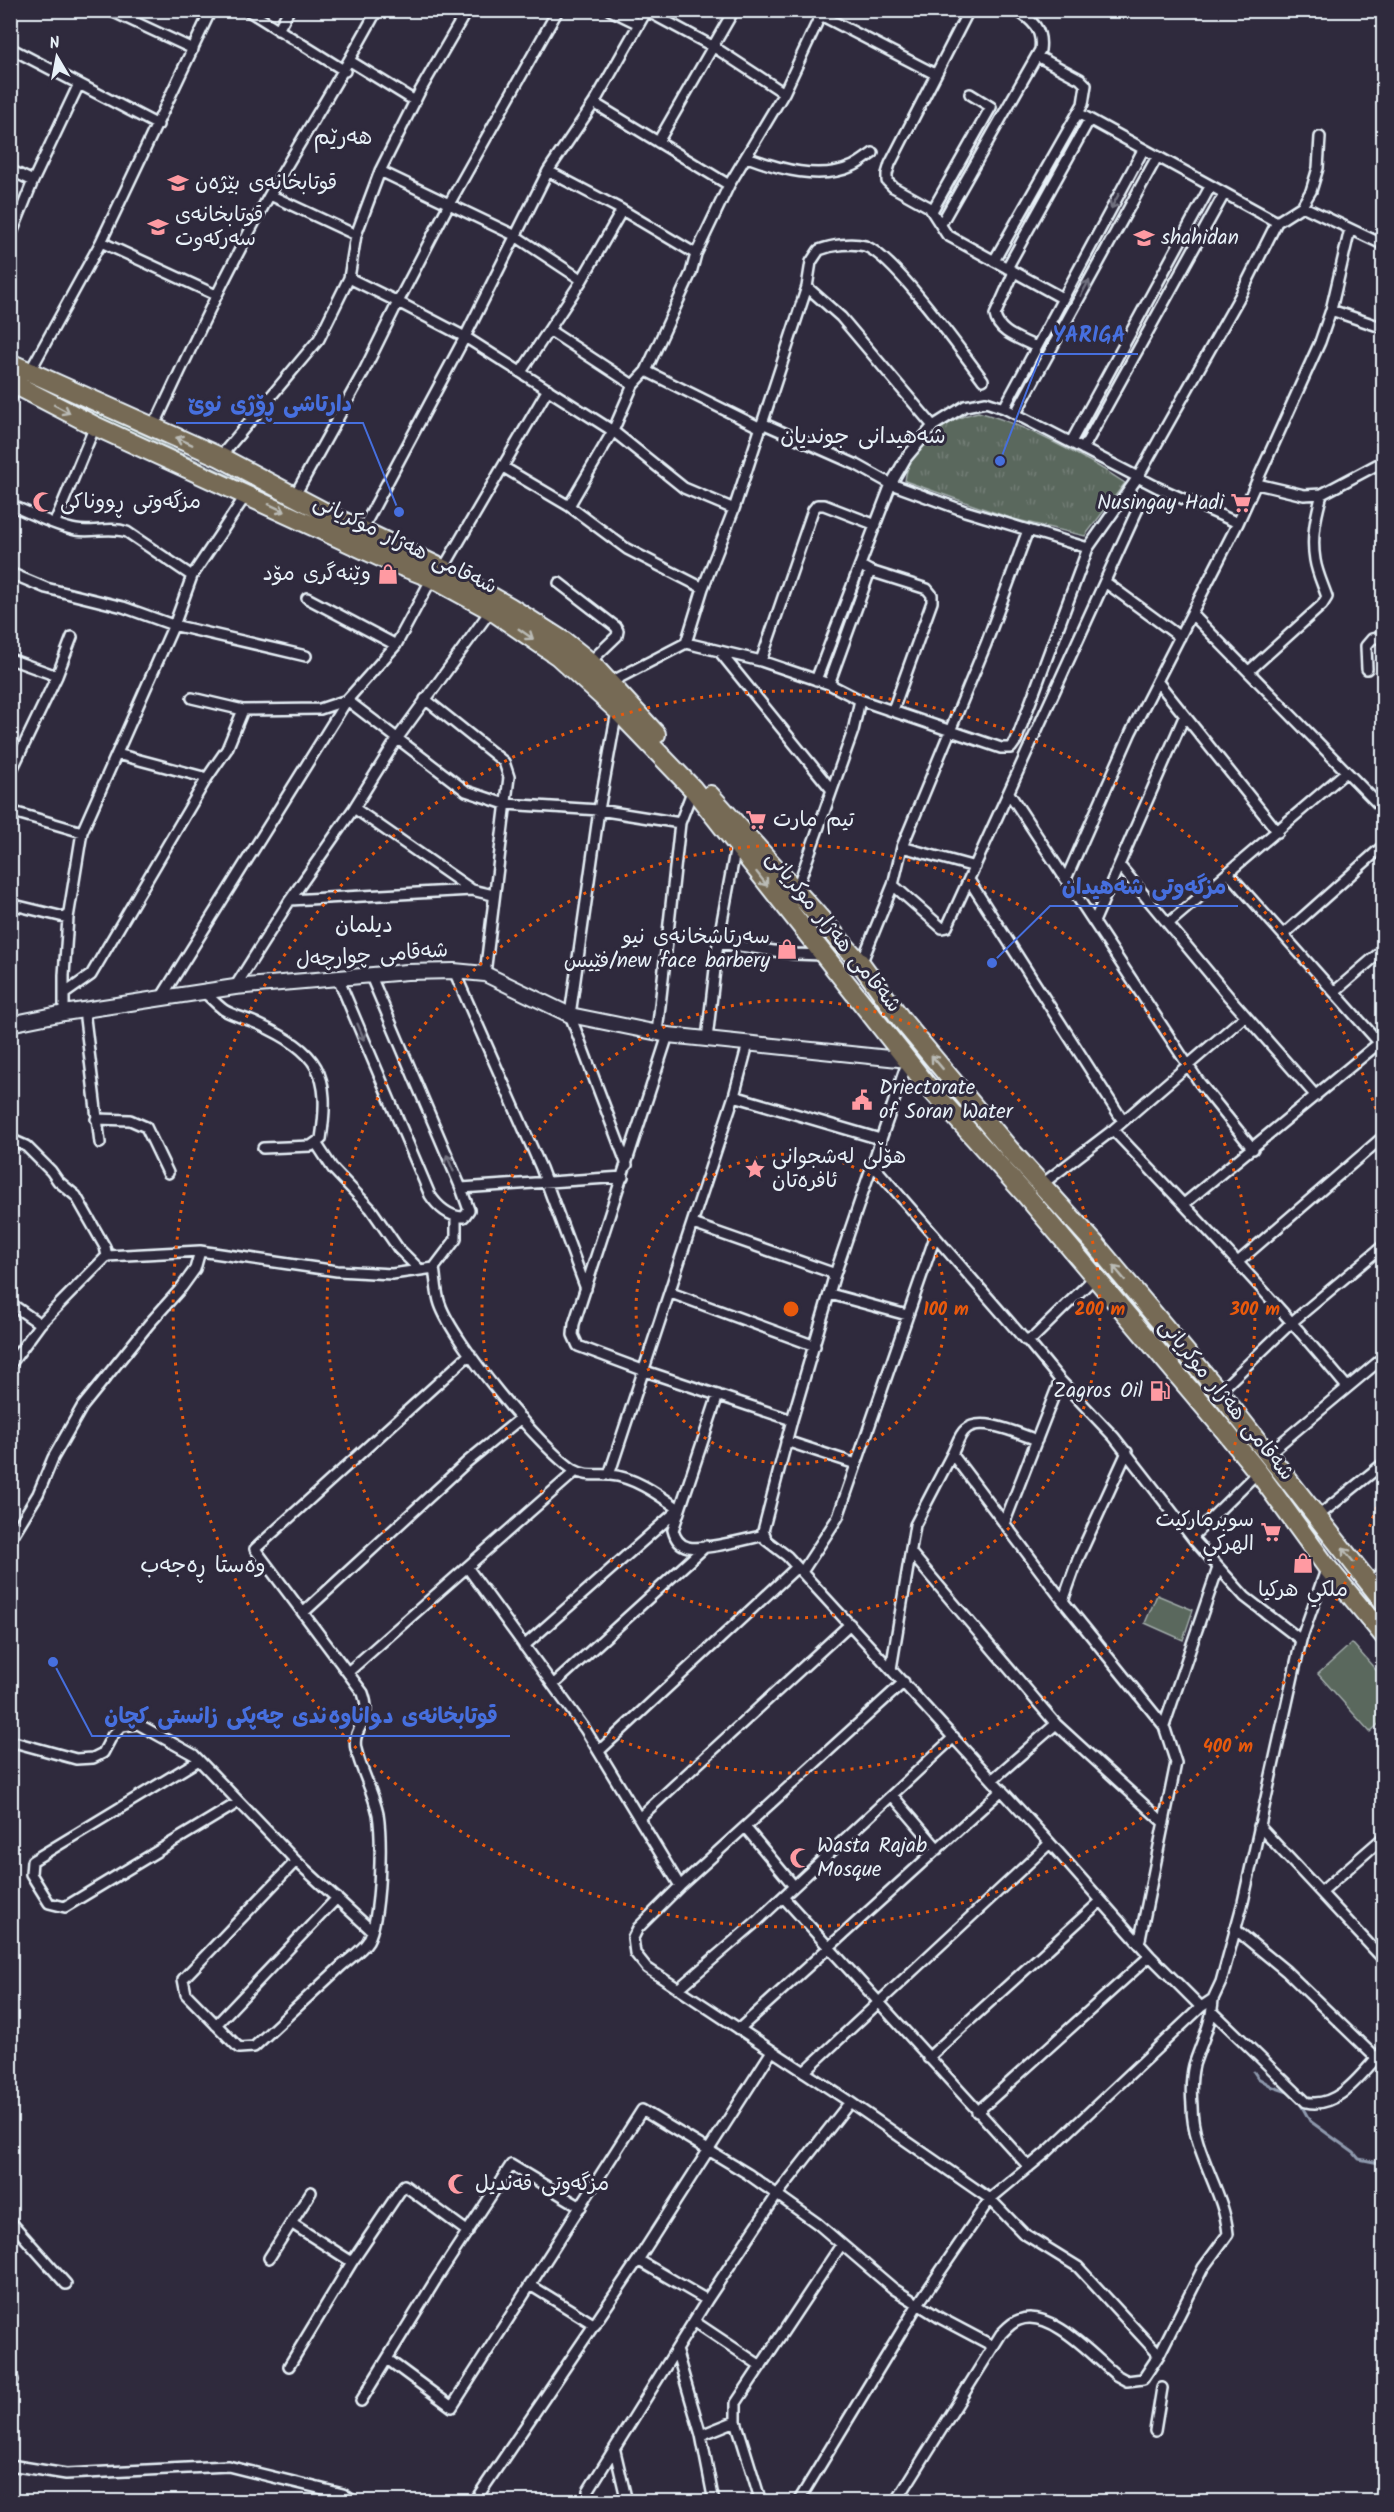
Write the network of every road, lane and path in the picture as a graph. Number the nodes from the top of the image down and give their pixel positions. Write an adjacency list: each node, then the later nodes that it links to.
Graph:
1 (109, 10): 20 (street)
2 (211, 10): 20 (street)
3 (247, 10): 17 (street)
4 (289, 10): 17 (street)
5 (377, 10): 22 (street)
6 (467, 10): 28 (street)
7 (610, 10): 16 (street)
8 (734, 10): 18 (street)
9 (811, 10): 14 (street)
10 (969, 10): 24 (street)
11 (1016, 10): 15 (street)
12 (558, 11): 47 (street)
13 (647, 11): 16 (street); 18 (street)
14 (822, 13): 24 (street); 26 (street)
15 (1029, 14): 21 (street)
16 (639, 24): 29 (street)
17 (278, 30): 23 (street)
18 (714, 47): 26 (street); 34 (street)
19 (10, 48): 25 (street)
20 (193, 49): 32 (street)
21 (1037, 56): 30 (street); 52 (street)
22 (350, 61): 23 (street); 28 (street)
23 (345, 71): 46 (street)
24 (935, 74): 50 (street)
25 (79, 84): 32 (street); 42 (street)
26 (784, 93): 37 (street)
27 (970, 94): 50 (street)
28 (415, 101): 40 (street)
29 (594, 103): 34 (street); 41 (street)
30 (1078, 113): 31 (street); 60 (street)
31 (1089, 120): 35 (street); 61 (street)
32 (158, 125): 57 (street)
33 (1320, 137): 48 (street)
34 (657, 142): 43 (street)
35 (1143, 150): 38 (street); 66 (street, one-way to 66)
36 (873, 153): 37 (street)
37 (747, 157): 43 (street)
38 (1157, 157): 44 (street); 81 (street, one-way to 38)
39 (10, 170): 42 (street)
40 (380, 171): 47 (street); 54 (street)
41 (548, 171): 49 (street); 55 (street)
42 (33, 181): 56 (street)
43 (729, 184): 59 (street)
44 (1210, 187): 45 (street); 87 (street)
45 (1224, 194): 51 (street); 88 (street)
46 (270, 195): 54 (street); 65 (street)
47 (449, 204): 55 (street); 67 (street)
48 (1302, 206): 51 (street); 53 (street)
49 (622, 210): 59 (street); 63 (street)
50 (932, 211): 52 (street)
51 (1277, 222): 92 (street)
52 (941, 224): 60 (street)
53 (1350, 229): 58 (street); 68 (street)
54 (356, 235): 62 (street)
55 (514, 235): 63 (street); 71 (street)
56 (10, 238)
57 (101, 242): 65 (street); 77 (street)
58 (1383, 245)
59 (696, 254): 74 (street)
60 (994, 261): 61 (street)
61 (1011, 270): 66 (street); 72 (street)
62 (349, 278): 67 (street); 89 (street)
63 (582, 280): 70 (street)
64 (807, 287): 76 (street); 84 (street); 85 (street)
65 (216, 294): 83 (street)
66 (1062, 298): 72 (street)
67 (398, 302): 71 (street); 99 (street)
68 (1331, 310): 69 (street); 94 (street)
69 (1383, 328)
70 (549, 330): 75 (street); 78 (street)
71 (465, 337): 75 (street); 106 (street)
72 (1036, 347): 80 (street)
73 (10, 363): 77 (highway, شەقامی ھەژار موکریانی)
74 (646, 371): 78 (street); 84 (street)
75 (521, 372): 79 (street)
76 (983, 380)
77 (17, 385): 82 (highway, شەقامی ھەژار موکریانی, one-way to 82); 83 (highway, شەقامی ھەژار موکریانی)
78 (633, 385): 86 (street)
79 (548, 388): 86 (street); 91 (street)
80 (1004, 408): 81 (street); 85 (street)
81 (1016, 413): 87 (street)
82 (95, 426): 95 (highway, شەقامی ھەژار موکریانی); 102 (street)
83 (149, 426): 89 (highway, شەقامی ھەژار موکریانی, one-way to 83)
84 (761, 426): 93 (street); 101 (street)
85 (933, 426): 93 (street)
86 (613, 431): 100 (street); 101 (street)
87 (1071, 442): 88 (street)
88 (1083, 449): 92 (street)
89 (220, 457): 99 (highway, شەقامی ھەژار موکریانی)
90 (1383, 461): 96 (street)
91 (503, 466): 100 (street); 111 (street)
92 (1138, 477): 103 (street); 108 (street)
93 (891, 484): 105 (street); 107 (street)
94 (1257, 484): 96 (street); 103 (street)
95 (247, 494): 99 (highway, شەقامی ھەژار موکریانی, one-way to 99); 112 (street)
96 (1322, 494): 131 (street)
97 (1141, 502): 113 (street)
98 (10, 505): 102 (street)
99 (300, 506): 104 (highway, شەقامی ھەژار موکریانی)
100 (569, 506): 115 (street)
101 (734, 509): 115 (street)
102 (55, 522): 112 (street)
103 (1238, 523): 118 (street)
104 (331, 524): 106 (highway, شەقامی ھەژار موکریانی); 111 (highway, شەقامی ھەژار موکریانی)
105 (876, 525): 109 (street); 128 (street)
106 (362, 530): 111 (highway, شەقامی ھەژار موکریانی)
107 (1028, 530): 108 (street); 145 (street)
108 (1088, 548): 145 (street)
109 (866, 568): 133 (street); 136 (street); 143 (street)
110 (10, 573): 119 (street)
111 (437, 574): 117 (highway, شەقامی ھەژار موکریانی); 124 (street); 129 (highway, شەقامی ھەژار موکریانی)
112 (192, 576): 119 (street)
113 (1106, 582): 122 (street); 153 (street)
114 (558, 583): 129 (street)
115 (703, 588): 123 (street)
116 (307, 598): 124 (street)
117 (491, 610): 138 (street); 142 (highway, شەقامی ھەژار موکریانی, one-way to 142)
118 (1192, 614): 122 (street); 131 (street)
119 (173, 625): 126 (street); 147 (street)
120 (1383, 636): 130 (street)
121 (72, 637): 132 (street)
122 (1180, 637): 134 (street)
123 (686, 643): 125 (street); 135 (street)
124 (396, 645): 139 (street)
125 (719, 651): 128 (street); 152 (street)
126 (306, 656)
127 (10, 659): 132 (street)
128 (760, 661): 133 (street)
129 (590, 662): 135 (highway, شەقامی ھەژار موکریانی)
130 (1367, 669)
131 (1249, 671): 148 (street)
132 (57, 676): 149 (street)
133 (816, 680): 136 (street)
134 (1157, 681): 144 (street); 168 (street)
135 (611, 682): 172 (highway, شەقامی ھەژار موکریانی)
136 (829, 684): 140 (street)
137 (192, 698): 141 (street)
138 (425, 699): 146 (street); 154 (street)
139 (347, 700): 141 (street); 146 (street); 192 (street)
140 (860, 700): 143 (street); 152 (street)
141 (243, 710): 150 (street)
142 (617, 710): 151 (highway, شەقامی ھەژار موکریانی); 156 (street)
143 (893, 710): 145 (street)
144 (1184, 717): 161 (street); 165 (street)
145 (951, 731): 164 (street)
146 (397, 739): 154 (street); 155 (street)
147 (117, 754): 150 (street); 160 (street)
148 (1346, 772): 157 (street); 161 (street)
149 (10, 774)
150 (207, 778): 191 (street)
151 (693, 789): 159 (street); 163 (highway, شەقامی ھەژار موکریانی)
152 (831, 789): 172 (street)
153 (1009, 793): 166 (street); 168 (street)
154 (505, 804): 156 (street); 173 (street)
155 (354, 808): 171 (street); 174 (street)
156 (599, 810): 159 (street); 195 (street)
157 (1383, 810)
158 (10, 811): 160 (street)
159 (680, 823): 198 (street)
160 (82, 832): 176 (street)
161 (1278, 832): 167 (street)
162 (1383, 845): 179 (street)
163 (736, 846): 180 (street); 182 (highway, شەقامی ھەژار موکریانی, one-way to 182)
164 (902, 847): 166 (street); 170 (street)
165 (1120, 866): 177 (street); 178 (street)
166 (975, 867): 169 (street)
167 (1229, 874): 178 (street); 179 (street)
168 (1066, 879): 177 (street)
169 (969, 880): 170 (street); 207 (street)
170 (893, 885): 183 (street)
171 (472, 890): 173 (street); 174 (street)
172 (796, 891): 183 (highway, شەقامی ھەژار موکریانی)
173 (493, 895): 186 (street)
174 (290, 900): 188 (street)
175 (10, 904): 176 (street)
176 (68, 918): 191 (street)
177 (1094, 922): 203 (street)
178 (1169, 923): 196 (street)
179 (1284, 934): 190 (street)
180 (718, 943): 182 (street); 199 (street)
181 (1383, 949): 190 (street)
182 (822, 955): 202 (highway, شەقامی ھەژار موکریانی)
183 (861, 964): 221 (highway, شەقامی ھەژار موکریانی, one-way to 183)
184 (454, 971): 185 (main road, شەقامی چوارچەل); 186 (main road, شەقامی چوارچەل); 220 (street)
185 (370, 974): 187 (main road, شەقامی چوارچەل); 222 (street, one-way to 185)
186 (485, 974): 195 (main road, شەقامی چوارچەل)
187 (338, 978): 188 (main road, شەقامی چوارچەل); 224 (street, one-way to 224)
188 (234, 987): 189 (main road, شەقامی چوارچەل)
189 (204, 992): 192 (main road, شەقامی چوارچەل); 213 (street)
190 (1334, 992): 201 (street)
191 (64, 994): 194 (street)
192 (161, 998): 193 (main road, شەقامی چوارچەل)
193 (84, 1010): 194 (main road, شەقامی چوارچەل); 206 (street)
194 (64, 1013): 197 (main road, شەقامی چوارچەل)
195 (570, 1015): 198 (main road, شەقامی چوارچەل); 216 (street)
196 (1245, 1016): 203 (street); 205 (street)
197 (10, 1024)
198 (663, 1034): 199 (main road, شەقامی چوارچەل); 216 (street)
199 (707, 1039): 200 (main road, شەقامی چوارچەل)
200 (748, 1044): 202 (main road, شەقامی چوارچەل); 204 (street)
201 (1381, 1045): 205 (street)
202 (908, 1060): 211 (street); 231 (highway, شەقامی ھەژار موکریانی)
203 (1187, 1064): 207 (street); 215 (street)
204 (734, 1096): 211 (street); 225 (street)
205 (1316, 1096): 215 (street)
206 (96, 1119): 212 (street); 218 (street)
207 (1123, 1121): 208 (street)
208 (1113, 1130): 221 (street); 223 (street)
209 (1383, 1136): 232 (street)
210 (10, 1139): 230 (street)
211 (880, 1139): 217 (street)
212 (100, 1143)
213 (316, 1143): 214 (street); 234 (street)
214 (263, 1148)
215 (1253, 1149): 223 (street)
216 (627, 1165): 219 (street)
217 (873, 1165): 226 (street); 235 (street)
218 (168, 1173)
219 (623, 1178): 220 (street); 237 (street)
220 (546, 1181): 222 (street); 237 (street)
221 (1041, 1185): 227 (highway, شەقامی ھەژار موکریانی)
222 (461, 1188): 224 (street)
223 (1184, 1204): 232 (street)
224 (456, 1217): 233 (street)
225 (693, 1224): 235 (street); 238 (street)
226 (935, 1237): 241 (street); 244 (street)
227 (1096, 1245): 231 (highway); 252 (highway, شەقامی ھەژار موکریانی, one-way to 227)
228 (1383, 1245): 242 (street)
229 (200, 1251): 230 (street); 234 (street); 270 (street)
230 (106, 1256): 243 (street)
231 (1081, 1260): 236 (highway, شەقامی ھەژار موکریانی)
232 (1238, 1262): 242 (street)
233 (434, 1268): 234 (street); 246 (street)
234 (419, 1269)
235 (834, 1277): 239 (street)
236 (1095, 1277): 244 (street); 264 (highway, شەقامی ھەژار موکریانی)
237 (586, 1289): 249 (street)
238 (670, 1293): 245 (street); 249 (street)
239 (830, 1294): 241 (street); 245 (street)
240 (10, 1303): 243 (street)
241 (908, 1315): 262 (street)
242 (1292, 1322): 251 (street); 252 (street)
243 (40, 1324): 248 (street)
244 (1027, 1340): 250 (street)
245 (815, 1346): 255 (street)
246 (470, 1354): 254 (street); 281 (street)
247 (1383, 1357): 251 (street)
248 (10, 1365)
249 (645, 1371): 253 (street); 265 (street)
250 (1060, 1380): 257 (street); 258 (street)
251 (1347, 1388): 259 (street)
252 (1219, 1392): 259 (highway, شەقامی ھەژار موکریانی)
253 (718, 1395): 255 (street); 266 (street)
254 (521, 1418): 263 (street); 281 (street)
255 (792, 1420): 256 (street)
256 (786, 1440): 262 (street); 269 (street)
257 (1037, 1440): 260 (street); 268 (street)
258 (1127, 1452): 271 (street); 279 (street)
259 (1269, 1453): 267 (highway, شەقامی ھەژار موکریانی)
260 (952, 1454): 268 (street); 273 (street)
261 (1383, 1463): 267 (street)
262 (856, 1464): 277 (street)
263 (576, 1471): 265 (street); 274 (street)
264 (1258, 1472): 271 (street); 275 (highway, شەقامی ھەژار موکریانی)
265 (609, 1475): 266 (street)
266 (679, 1509): 272 (street); 285 (street)
267 (1317, 1517): 278 (highway, شەقامی ھەژار موکریانی, one-way to 267)
268 (1005, 1524): 279 (street)
269 (765, 1535): 272 (street); 277 (street)
270 (10, 1540)
271 (1194, 1540): 276 (street)
272 (706, 1546): 289 (street)
273 (911, 1552): 286 (street); 290 (street)
274 (467, 1567): 285 (street); 287 (street)
275 (1327, 1567): 283 (highway, شەقامی ھەژار موکریانی); 284 (street)
276 (1218, 1568): 284 (street); 291 (street)
277 (800, 1569): 282 (street); 294 (street)
278 (1376, 1577): 280 (highway, شەقامی ھەژار موکریانی)
279 (1063, 1601): 291 (street)
280 (1383, 1602)
281 (303, 1613): 287 (street)
282 (850, 1624): 286 (street); 300 (street)
283 (1383, 1636)
284 (1301, 1640): 302 (street)
285 (524, 1646): 289 (street)
286 (891, 1669): 288 (street)
287 (348, 1672): 315 (street)
288 (904, 1682): 292 (street); 303 (street)
289 (553, 1685): 294 (street)
290 (1056, 1724): 296 (street); 301 (street)
291 (1164, 1726): 301 (street)
292 (954, 1737): 296 (street); 298 (street)
293 (10, 1740): 295 (street)
294 (598, 1751): 300 (street)
295 (198, 1760): 299 (street); 299 (street)
296 (992, 1780): 297 (street)
297 (1002, 1790): 305 (street); 306 (street)
298 (892, 1795): 306 (street); 309 (street)
299 (239, 1802): 307 (street)
300 (639, 1818): 308 (street)
301 (1164, 1823): 316 (street)
302 (1260, 1826): 310 (street); 314 (street)
303 (745, 1827): 308 (street); 309 (street)
304 (1383, 1837): 310 (street)
305 (1050, 1843): 313 (street); 322 (street)
306 (938, 1849): 317 (street)
307 (296, 1861): 312 (street); 325 (street)
308 (680, 1886): 320 (street)
309 (794, 1886): 311 (street)
310 (1321, 1892): 319 (street)
311 (783, 1896): 317 (street); 320 (street)
312 (337, 1898): 315 (street); 325 (street)
313 (1101, 1901): 316 (street); 329 (street)
314 (1235, 1929): 321 (street); 330 (street)
315 (371, 1930): 325 (street)
316 (1139, 1944): 318 (street)
317 (829, 1948): 322 (street); 326 (street)
318 (1150, 1956): 323 (street); 333 (street)
319 (1383, 1960)
320 (678, 1989): 326 (street)
321 (1214, 1999): 323 (street); 324 (street)
322 (878, 2003): 329 (street); 331 (street)
323 (1201, 2007): 335 (street)
324 (1213, 2012): 330 (street); 355 (street)
325 (216, 2025)
326 (739, 2029): 328 (street)
327 (1383, 2050): 330 (street)
328 (772, 2051): 331 (street); 334 (street)
329 (928, 2058): 333 (street)
330 (1376, 2058)
331 (804, 2072): 332 (street)
332 (850, 2102): 337 (street); 338 (street)
333 (977, 2112): 335 (street)
334 (709, 2150): 337 (street); 339 (street); 345 (street)
335 (1029, 2167): 338 (street)
336 (311, 2192): 341 (street)
337 (777, 2195): 343 (street); 349 (street)
338 (990, 2199): 350 (street); 355 (street)
339 (581, 2207): 342 (street); 348 (street)
340 (10, 2221): 347 (street)
341 (291, 2223): 344 (street); 346 (street)
342 (468, 2232): 346 (street); 356 (street)
343 (841, 2245): 350 (street); 358 (street)
344 (269, 2258)
345 (638, 2260): 349 (street); 352 (street)
346 (352, 2262): 357 (street)
347 (66, 2284)
348 (530, 2285): 352 (street); 356 (street)
349 (707, 2300): 351 (street)
350 (918, 2304): 353 (street); 372 (street)
351 (694, 2322): 354 (street); 358 (street)
352 (595, 2325): 368 (street)
353 (993, 2346): 355 (street); 373 (street)
354 (677, 2353): 363 (street); 364 (street)
355 (1159, 2355)
356 (387, 2359): 360 (street)
357 (289, 2366)
358 (761, 2366): 361 (street)
359 (1162, 2388): 362 (street)
360 (361, 2402)
361 (736, 2421): 363 (street); 371 (street)
362 (1155, 2431)
363 (701, 2435): 370 (street)
364 (615, 2451): 366 (street); 369 (street)
365 (10, 2465): 367 (street)
366 (588, 2491)
367 (355, 2502)
368 (474, 2502)
369 (627, 2502)
370 (714, 2502)
371 (761, 2502)
372 (798, 2502)
373 (896, 2502)

